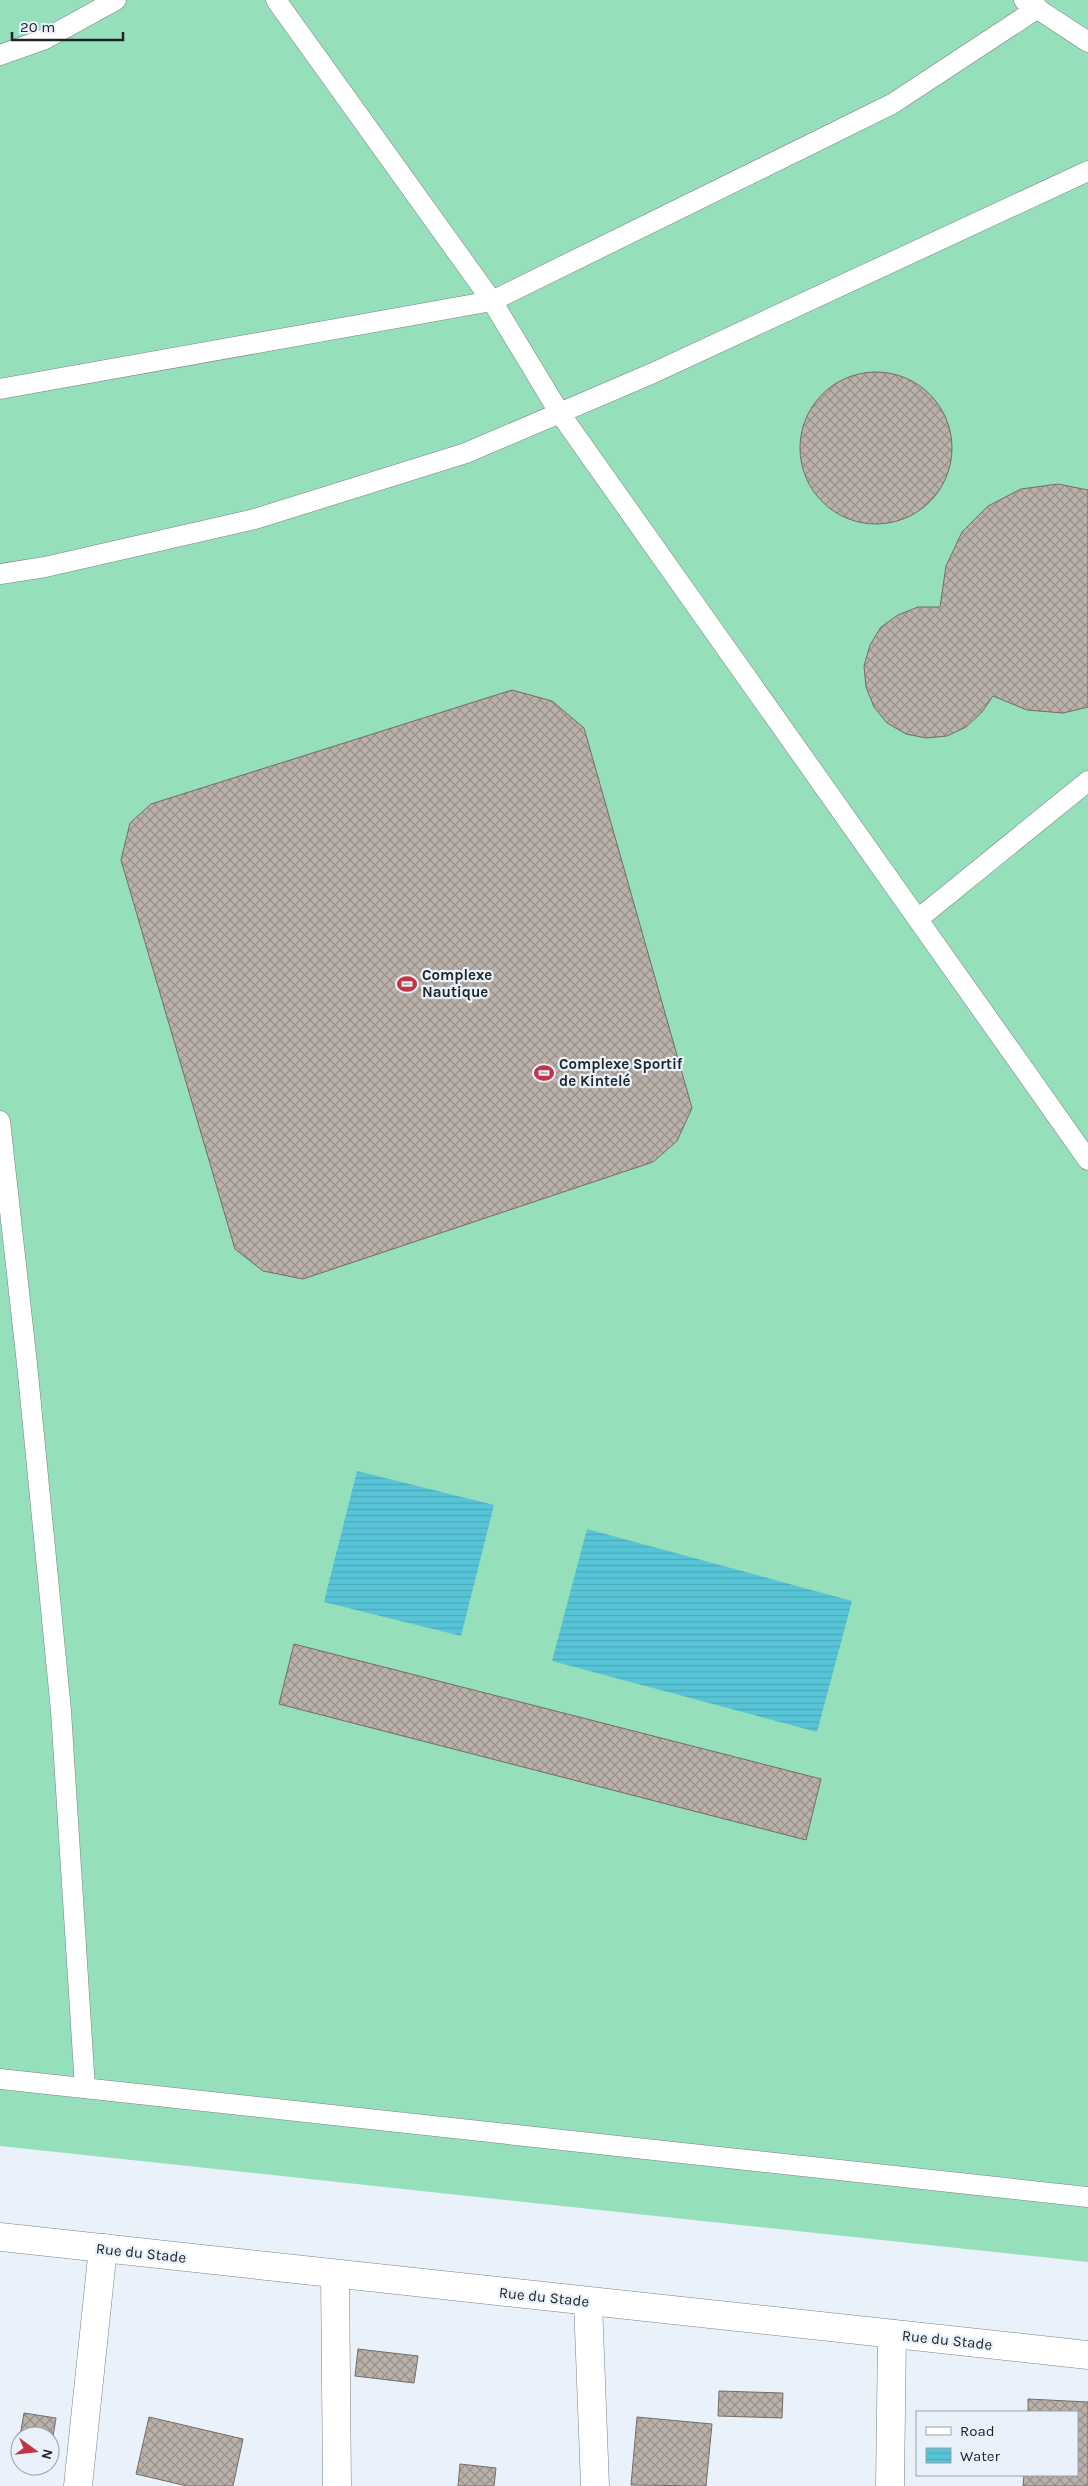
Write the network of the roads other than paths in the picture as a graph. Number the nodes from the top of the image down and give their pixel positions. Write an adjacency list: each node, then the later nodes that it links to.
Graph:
1 (116, 0): 5 (lane)
2 (276, 0): 7 (lane)
3 (1031, 4): 4 (lane); 7 (lane)
4 (1088, 42)
5 (0, 56)
6 (1088, 170): 9 (lane)
7 (492, 301): 8 (lane); 9 (lane)
8 (0, 389)
9 (559, 412): 10 (lane); 12 (lane)
10 (0, 574)
11 (1088, 782): 12 (lane)
12 (918, 919): 14 (lane)
13 (0, 1121): 16 (lane)
14 (1088, 1160)
15 (0, 2079): 16 (lane)
16 (85, 2088): 17 (lane)
17 (1088, 2197)
18 (0, 2237): 19 (street, Rue du Stade)
19 (103, 2248): 20 (street, Rue du Stade); 24 (street)
20 (335, 2274): 21 (street, Rue du Stade); 25 (street)
21 (588, 2302): 22 (street, Rue du Stade); 26 (street)
22 (892, 2334): 23 (street, Rue du Stade); 27 (street)
23 (1088, 2355)
24 (78, 2486)
25 (337, 2486)
26 (594, 2486)
27 (890, 2486)

